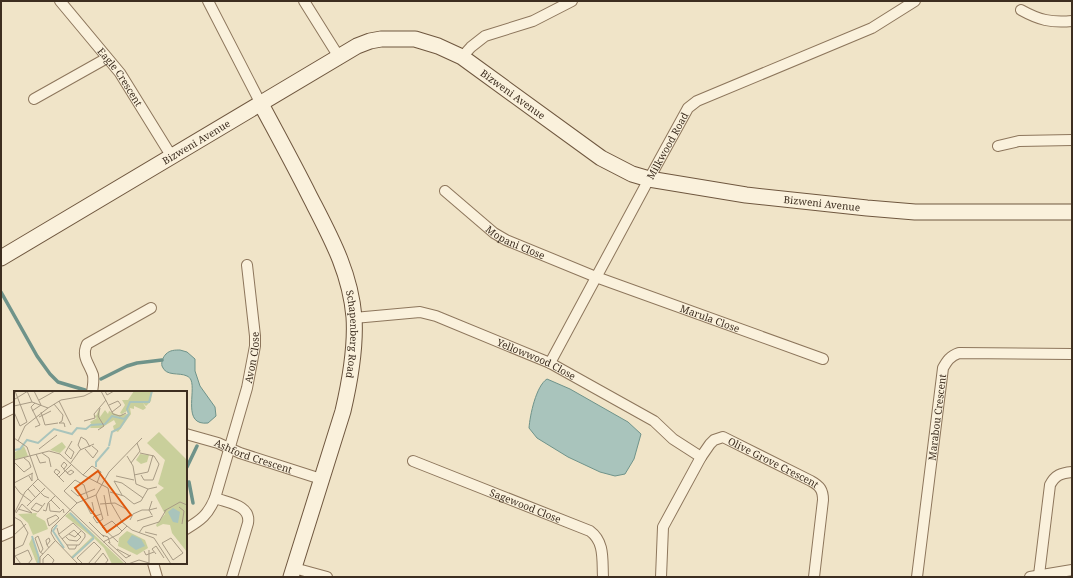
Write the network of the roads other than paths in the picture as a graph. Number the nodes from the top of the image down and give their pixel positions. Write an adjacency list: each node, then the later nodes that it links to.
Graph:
1 (60, 1): 10 (street, Eagle Crescent)
2 (208, 1): 12 (street)
3 (304, 1): 8 (street)
4 (572, 1): 9 (street)
5 (915, 1): 16 (street, Milkwood Road)
6 (1021, 10): 7 (street)
7 (1072, 21)
8 (339, 57): 9 (street, Bizweni Avenue); 12 (street, Bizweni Avenue)
9 (462, 57): 16 (street, Bizweni Avenue)
10 (108, 58): 11 (street); 15 (street, Eagle Crescent)
11 (34, 100)
12 (261, 104): 15 (street, Bizweni Avenue); 23 (street, Schapenberg Road)
13 (1072, 140): 14 (street)
14 (998, 146)
15 (172, 157): 19 (street, Bizweni Avenue)
16 (649, 179): 18 (street, Bizweni Avenue); 21 (street, Milkwood Road)
17 (445, 191): 21 (street, Mopani Close)
18 (1072, 212)
19 (1, 258)
20 (247, 265): 31 (street, Avon Close)
21 (596, 277): 25 (street, Marula Close); 26 (street, Milkwood Road)
22 (151, 308): 27 (street)
23 (354, 318): 26 (street, Yellowwood Close); 35 (street, Schapenberg Road)
24 (1072, 354): 50 (street, Marabou Crescent)
25 (823, 359)
26 (550, 363): 32 (street, Yellowwood Close)
27 (92, 391)
28 (14, 408): 29 (street)
29 (1, 414)
30 (187, 434): 31 (street, Ashford Crescent)
31 (229, 448): 35 (street, Ashford Crescent); 36 (street, Avon Close)
32 (701, 457): 48 (street, Olive Grove Crescent); 49 (street, Olive Grove Crescent)
33 (414, 461): 47 (street, Sagewood Close)
34 (1072, 472): 43 (street)
35 (321, 479): 42 (street, Schapenberg Road)
36 (215, 498): 37 (street, Avon Close); 45 (street)
37 (187, 528)
38 (14, 530): 39 (street)
39 (1, 536)
40 (153, 564): 44 (street)
41 (1072, 570): 43 (street)
42 (292, 572): 46 (street)
43 (1035, 576)
44 (158, 577)
45 (232, 577)
46 (327, 577)
47 (602, 577)
48 (661, 577)
49 (814, 577)
50 (917, 577)

